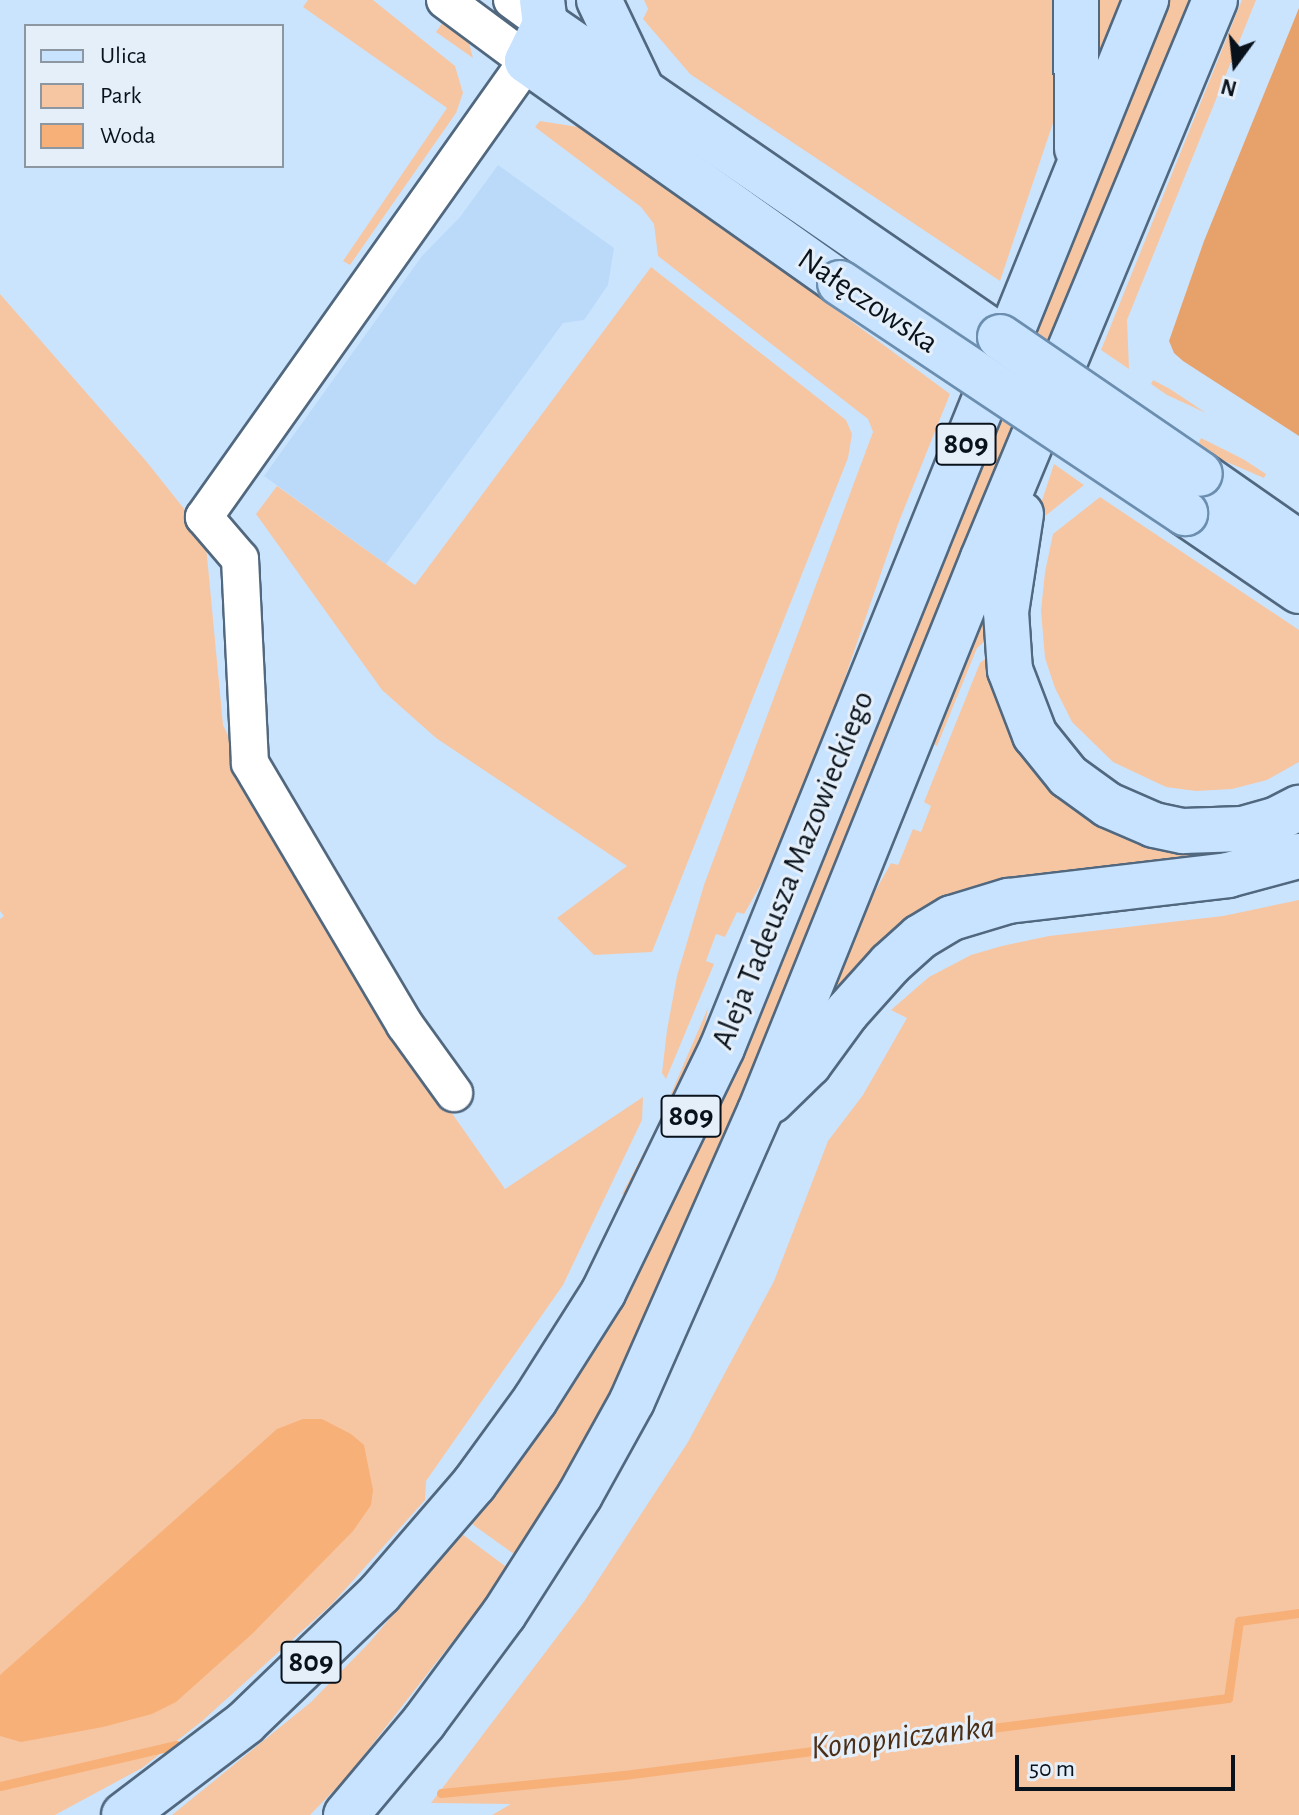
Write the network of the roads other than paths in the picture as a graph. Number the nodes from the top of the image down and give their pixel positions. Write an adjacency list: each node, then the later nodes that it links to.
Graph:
1 (445, 0): 7 (street, Nałęczowska)
2 (581, 0): 7 (main road)
3 (599, 0): 8 (main road)
4 (1076, 0): 9 (main road)
5 (1146, 0): 9 (main road, Aleja Tadeusza Mazowieckiego / 809)
6 (1215, 0): 10 (main road, Aleja Tadeusza Mazowieckiego / 809)
7 (532, 21): 8 (main road, Nałęczowska); 11 (main road, Nałęczowska, bridge); 16 (street)
8 (641, 88): 11 (main road, Nałęczowska, bridge)
9 (1077, 169): 18 (main road, Aleja Tadeusza Mazowieckiego / 809)
10 (1029, 447): 14 (main road); 17 (main road, Aleja Tadeusza Mazowieckiego / 809)
11 (1192, 494): 12 (main road, Nałęczowska); 13 (main road, Nałęczowska)
12 (1299, 543)
13 (1299, 591)
14 (1299, 808)
15 (1299, 856): 17 (main road)
16 (454, 1093)
17 (760, 1111): 19 (main road, Aleja Tadeusza Mazowieckiego / 809)
18 (124, 1815)
19 (346, 1815)

